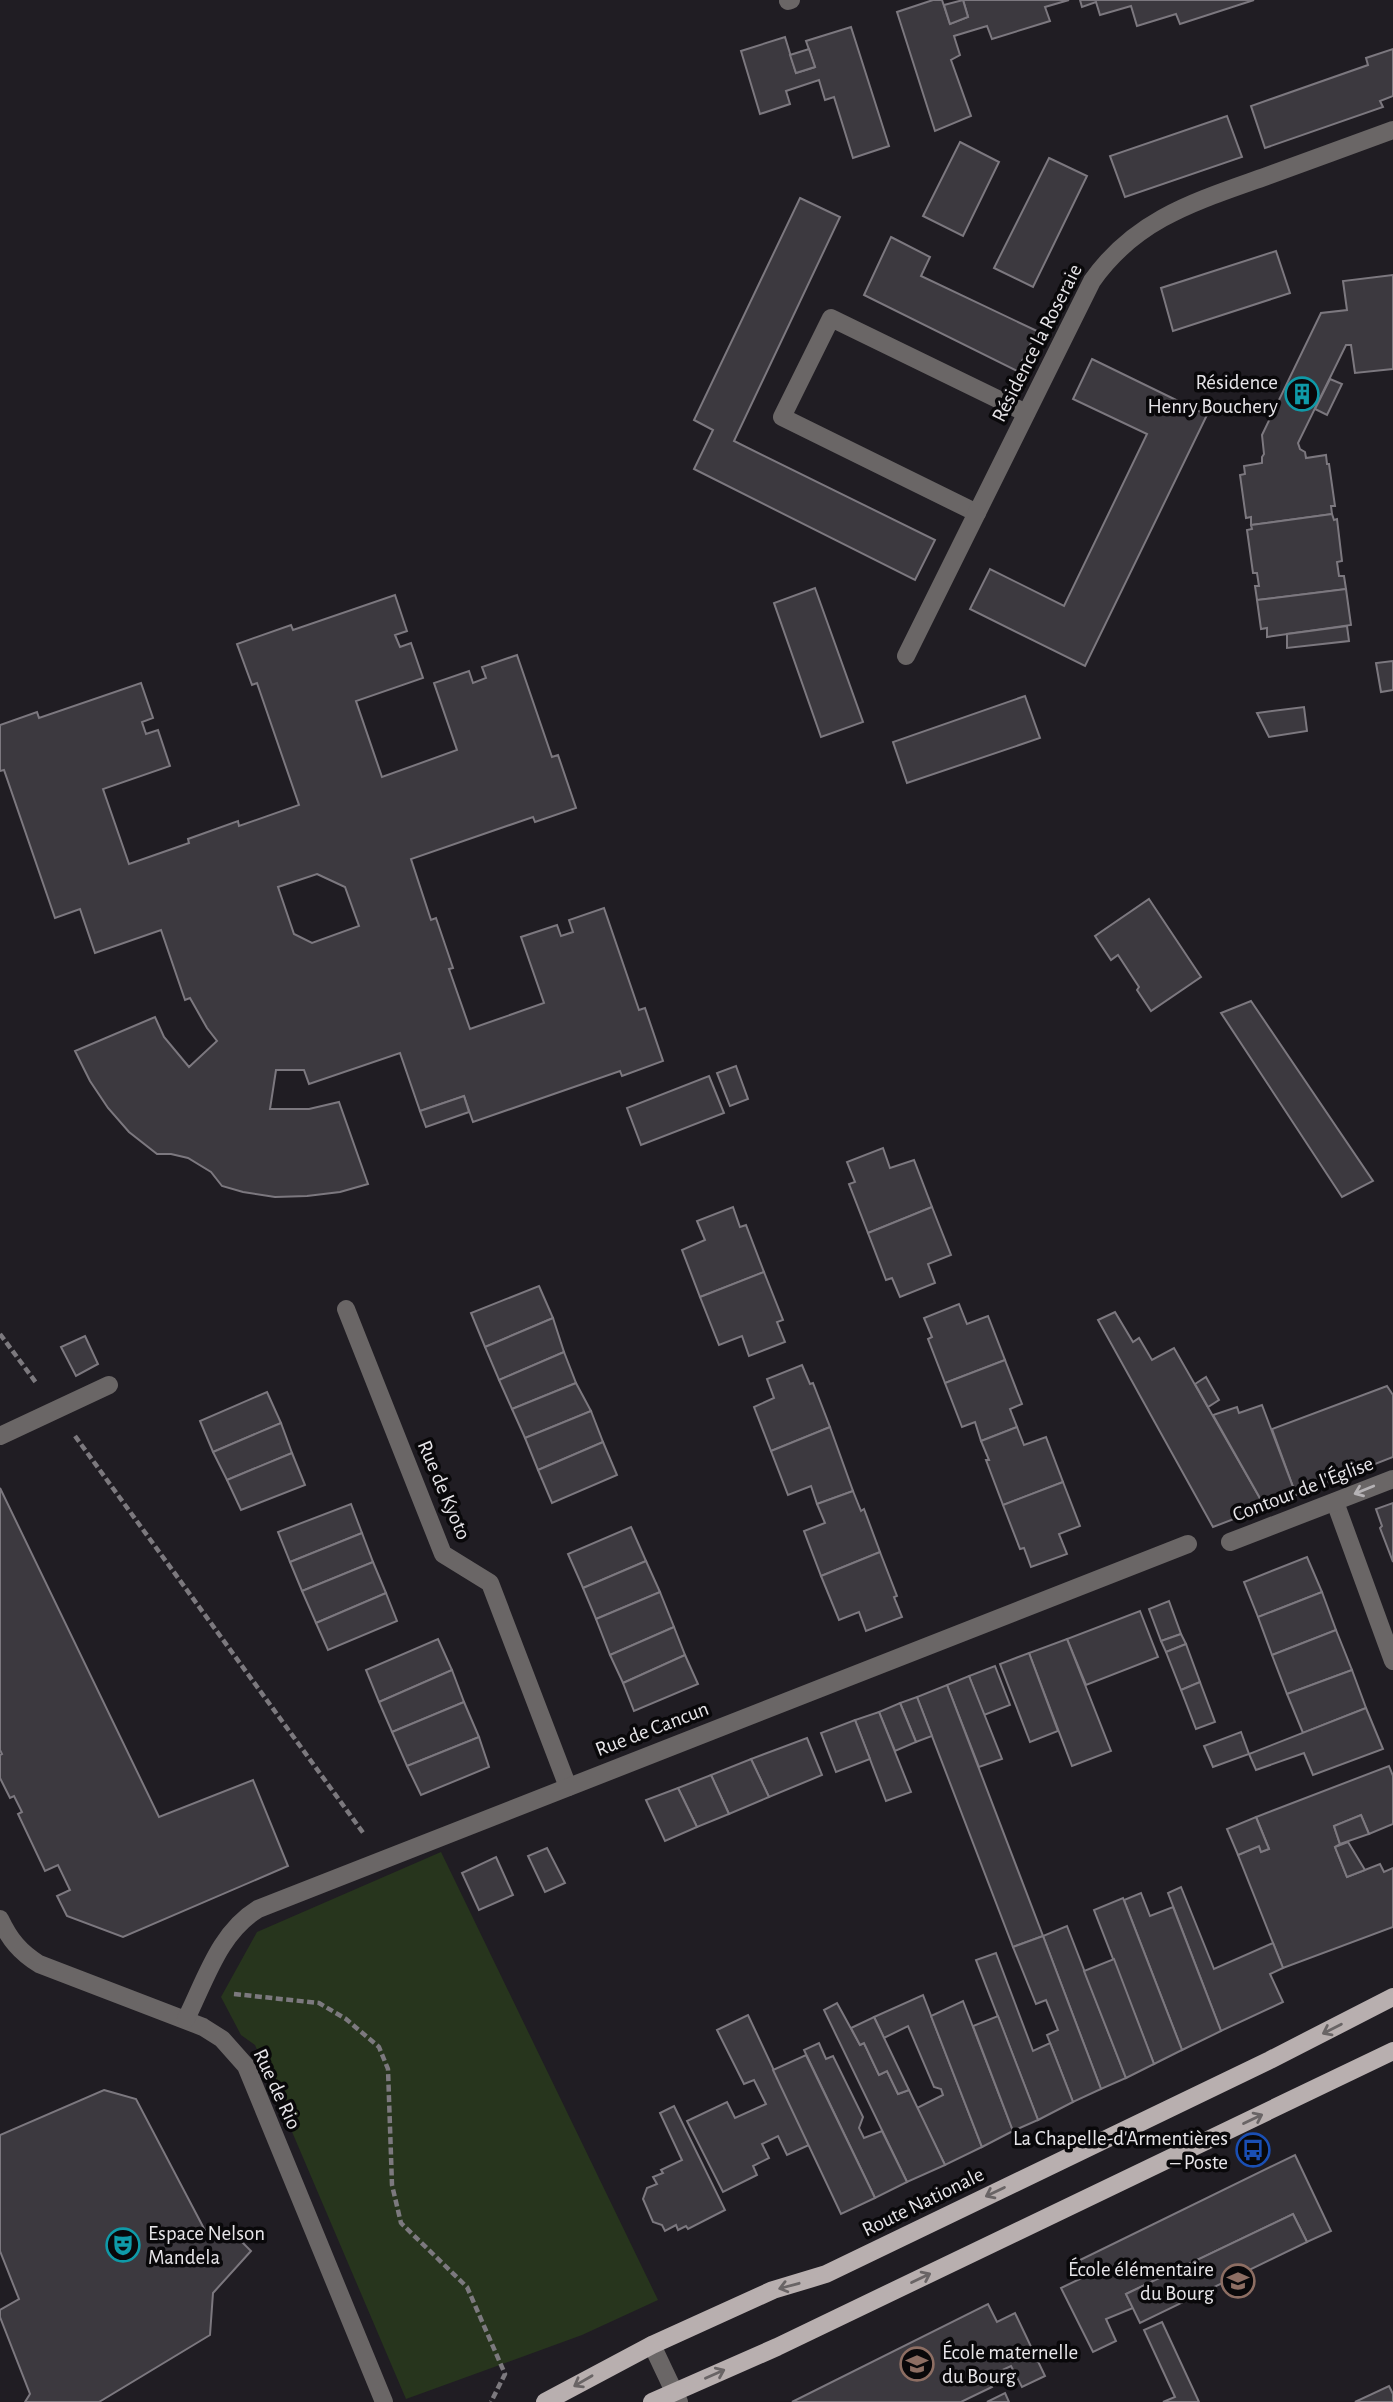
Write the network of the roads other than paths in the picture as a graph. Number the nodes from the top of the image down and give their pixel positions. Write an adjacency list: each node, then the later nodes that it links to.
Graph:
1 (1393, 130): 2 (street, Résidence la Roseraie)
2 (1026, 413): 3 (street, Résidence la Roseraie); 3 (street)
3 (977, 513): 4 (street, Résidence la Roseraie)
4 (906, 656)
5 (346, 1309): 13 (street, Rue de Kyoto)
6 (109, 1385): 7 (street)
7 (0, 1436)
8 (1393, 1479): 9 (street, Contour de l'Église, one-way to 9)
9 (1335, 1502): 10 (street, Contour de l'Église); 12 (street)
10 (1230, 1542)
11 (1188, 1544): 13 (street, Rue de Cancun)
12 (1393, 1661)
13 (568, 1787): 16 (street, Rue de Cancun)
14 (0, 1919): 16 (street, Rue de Rio)
15 (1393, 1997): 18 (main road, Route Nationale, one-way to 18)
16 (186, 2019): 20 (street, Rue de Rio)
17 (1393, 2052): 19 (main road, one-way to 17)
18 (652, 2345): 19 (street); 21 (main road, Route Nationale, one-way to 21)
19 (676, 2397): 22 (main road)
20 (384, 2402)
21 (545, 2402)
22 (652, 2402)

